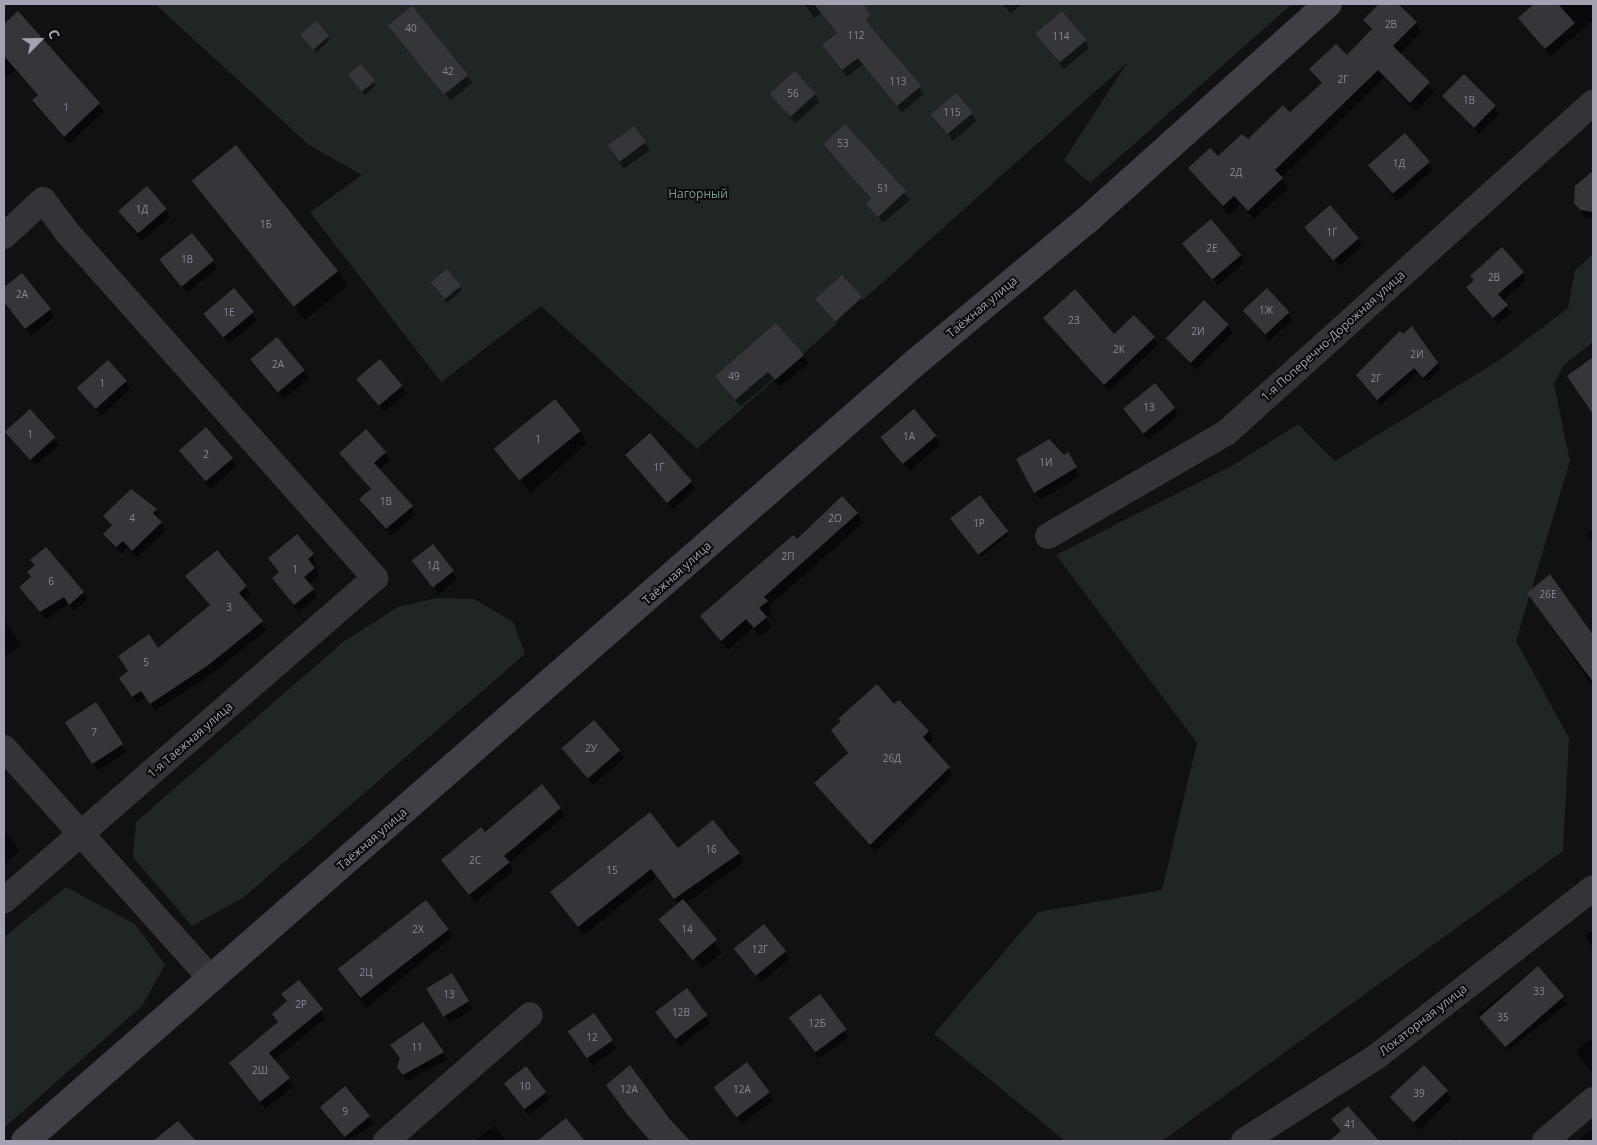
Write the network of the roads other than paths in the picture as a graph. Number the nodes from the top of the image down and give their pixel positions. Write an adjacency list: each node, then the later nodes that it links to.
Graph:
1 (1328, 4): 9 (street, Таёжная улица)
2 (1593, 102): 4 (street, 1-я Поперечно-Дорожная улица)
3 (4, 236): 6 (street, 1-я Таежная улица)
4 (1048, 536)
5 (4, 748): 6 (street)
6 (80, 836): 8 (street, 1-я Таежная улица); 9 (street)
7 (1593, 888): 14 (street, Локаторная улица)
8 (4, 900)
9 (211, 979): 12 (street, Таёжная улица)
10 (530, 1015): 13 (street)
11 (1593, 1100): 15 (street)
12 (25, 1141)
13 (386, 1141)
14 (1244, 1141)
15 (1545, 1141)

